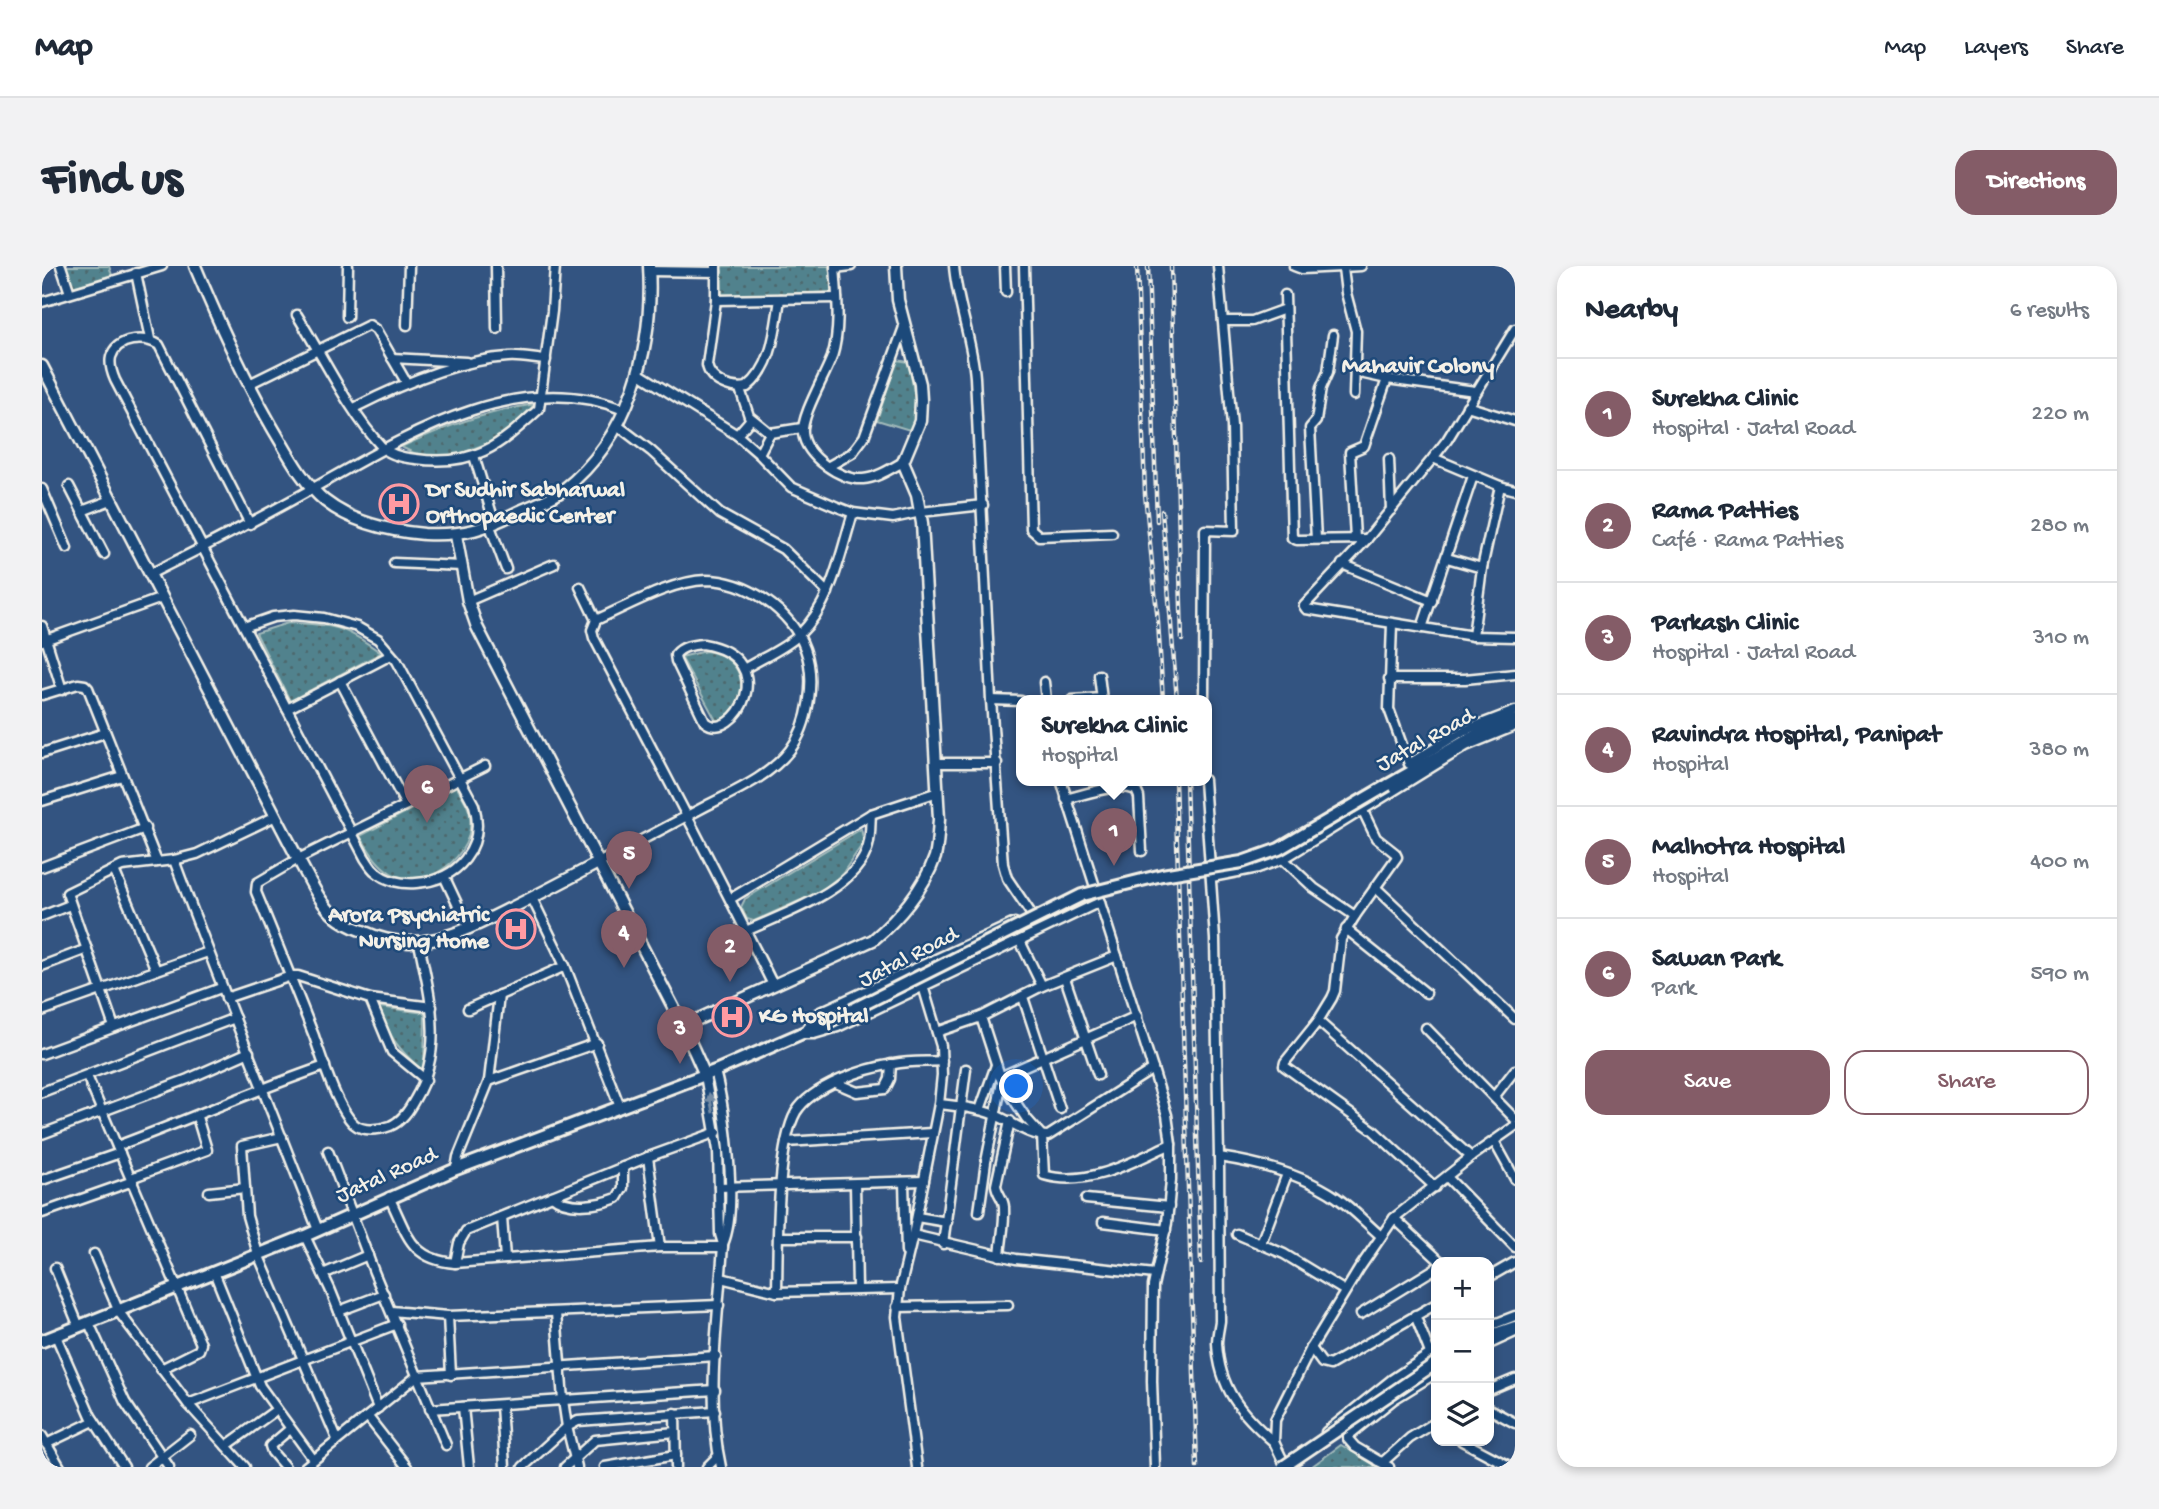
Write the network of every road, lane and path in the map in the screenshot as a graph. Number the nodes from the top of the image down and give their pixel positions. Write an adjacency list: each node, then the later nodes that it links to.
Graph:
1 (61, 266): 24 (street)
2 (116, 266): 22 (street)
3 (162, 266): 21 (street)
4 (195, 266): 49 (street)
5 (348, 266): 32 (street)
6 (409, 266): 34 (street)
7 (496, 266): 36 (street)
8 (555, 266): 42 (street)
9 (851, 266): 17 (street)
10 (896, 266): 35 (street)
11 (954, 266): 77 (street)
12 (1005, 266): 23 (street)
13 (1024, 266): 84 (street)
14 (1218, 266): 33 (street)
15 (1294, 266): 18 (street)
16 (1361, 266): 18 (street)
17 (835, 267): 26 (street)
18 (1343, 268): 45 (street)
19 (650, 269): 20 (street); 46 (street)
20 (716, 269): 28 (street)
21 (136, 273): 22 (street); 39 (street)
22 (121, 277): 24 (street)
23 (1006, 292)
24 (70, 293): 29 (street)
25 (1285, 295): 30 (street)
26 (837, 298): 27 (street); 60 (street)
27 (780, 299): 28 (street); 50 (street)
28 (716, 300): 50 (street)
29 (42, 302)
30 (1285, 309): 33 (street); 87 (street)
31 (297, 315): 40 (street)
32 (346, 317)
33 (1223, 321): 125 (street)
34 (407, 325)
35 (904, 327): 68 (street); 69 (street)
36 (497, 329)
37 (1515, 329): 51 (street)
38 (1333, 335): 87 (street)
39 (150, 340): 82 (street); 90 (street)
40 (319, 351): 41 (street); 49 (street); 55 (street)
41 (392, 358): 43 (street); 48 (street)
42 (545, 360): 43 (street); 53 (street)
43 (470, 362): 48 (street)
44 (43, 370): 76 (street)
45 (1355, 372): 47 (street); 52 (street)
46 (638, 373): 56 (street); 62 (street)
47 (1387, 379): 51 (street); 86 (street)
48 (406, 382): 55 (street)
49 (249, 384): 74 (street)
50 (740, 389): 57 (street)
51 (1475, 391): 54 (street)
52 (1354, 395)
53 (540, 397): 56 (street); 63 (street); 65 (street)
54 (1467, 406): 58 (street); 66 (street)
55 (354, 408): 63 (street)
56 (624, 410): 59 (street)
57 (751, 419): 61 (street); 62 (street)
58 (1515, 421)
59 (617, 425): 83 (street); 101 (street)
60 (803, 428): 61 (street); 69 (street)
61 (770, 433): 64 (street)
62 (737, 435): 64 (street)
63 (383, 449): 65 (street); 74 (street)
64 (759, 454): 81 (street)
65 (474, 456): 83 (street)
66 (1433, 458): 70 (street); 78 (street)
67 (1389, 459): 78 (street)
68 (903, 462): 69 (street); 80 (street)
69 (830, 466)
70 (1473, 476): 72 (street); 92 (street)
71 (69, 486): 79 (street)
72 (1500, 486): 75 (street); 97 (street)
73 (42, 489): 89 (street)
74 (313, 489): 82 (street); 85 (street)
75 (1515, 490)
76 (111, 500): 79 (street); 99 (street)
77 (983, 505): 80 (street); 126 (street)
78 (1391, 510): 88 (street)
79 (82, 511): 91 (street)
80 (921, 512): 81 (street); 134 (street)
81 (853, 513): 101 (street)
82 (250, 524): 90 (street)
83 (492, 525): 85 (street); 98 (street)
84 (1112, 533)
85 (456, 535): 96 (street)
86 (1355, 538): 87 (street); 88 (street)
87 (1316, 539)
88 (1367, 539): 95 (street)
89 (66, 548)
90 (202, 548): 99 (street); 108 (street)
91 (104, 554)
92 (1447, 558): 97 (street); 104 (street)
93 (394, 563): 96 (street)
94 (554, 564): 103 (street)
95 (1342, 564): 104 (street); 106 (street)
96 (462, 566): 103 (street)
97 (1482, 568): 111 (street)
98 (506, 569)
99 (150, 575): 102 (street)
100 (580, 587): 105 (street)
101 (828, 593): 110 (street)
102 (162, 597): 113 (street); 149 (street)
103 (468, 601): 158 (street)
104 (1432, 601): 109 (street)
105 (596, 620): 110 (street); 150 (street)
106 (1392, 624): 109 (street); 118 (street)
107 (42, 626): 113 (street)
108 (244, 627): 114 (street); 128 (street)
109 (1422, 628): 111 (street)
110 (799, 636): 115 (street); 150 (street)
111 (1473, 636): 112 (street)
112 (1515, 637)
113 (44, 640): 121 (street)
114 (391, 655): 119 (street); 138 (street)
115 (744, 669): 115 (street)
116 (1515, 674): 118 (street)
117 (1099, 675): 124 (street)
118 (1389, 680): 129 (street)
119 (340, 681): 128 (street); 146 (street)
120 (1044, 682): 123 (street)
121 (62, 690): 122 (street); 132 (street)
122 (42, 695)
123 (1045, 695)
124 (1102, 695)
125 (1204, 695)
126 (991, 701): 127 (street); 135 (street)
127 (1016, 701)
128 (287, 709): 152 (street)
129 (1515, 711)
130 (1515, 720): 207 (main road, Jatal Road, bridge)
131 (1515, 726): 147 (street)
132 (105, 733): 133 (street); 137 (street)
133 (42, 753)
134 (937, 763): 135 (street); 143 (street)
135 (997, 763): 169 (street)
136 (485, 766): 138 (street)
137 (122, 776): 145 (street); 151 (street)
138 (458, 778): 146 (street); 162 (street)
139 (1063, 786): 144 (street)
140 (1104, 786): 144 (street)
141 (1118, 786): 153 (street)
142 (1204, 786): 161 (street)
143 (938, 792): 148 (street); 185 (street)
144 (1066, 799): 163 (street)
145 (42, 801)
146 (406, 805): 152 (street)
147 (1363, 811): 155 (street); 164 (street)
148 (871, 814): 166 (street); 174 (street)
149 (276, 816): 154 (street); 156 (street)
150 (686, 817): 158 (street); 166 (street)
151 (145, 828): 157 (street); 159 (street)
152 (352, 833): 154 (street); 162 (street)
153 (1142, 851)
154 (298, 859): 176 (street); 183 (street)
155 (1283, 859): 161 (street); 171 (street)
156 (174, 860): 157 (street); 178 (street)
157 (158, 862): 160 (street)
158 (598, 863): 165 (street); 203 (street)
159 (42, 867)
160 (114, 870): 168 (street); 182 (street)
161 (1212, 877): 252 (street)
162 (445, 878): 172 (street)
163 (1094, 884): 167 (street); 169 (street)
164 (1375, 887): 171 (street); 201 (street)
165 (532, 898): 172 (street); 181 (street)
166 (730, 899): 174 (street)
167 (1100, 902): 175 (street); 179 (street)
168 (70, 905): 170 (street); 177 (street)
169 (1032, 915): 207 (street)
170 (42, 916)
171 (1355, 916): 173 (street)
172 (468, 929): 176 (street)
173 (1346, 929): 190 (street); 202 (street)
174 (746, 931): 185 (street)
175 (1020, 941): 186 (street); 187 (street)
176 (419, 943): 195 (street)
177 (87, 949): 180 (street); 189 (street)
178 (208, 952): 182 (street); 188 (street)
179 (1117, 956): 184 (street); 198 (street)
180 (42, 966)
181 (565, 966): 191 (street); 209 (street)
182 (156, 970): 189 (street)
183 (290, 976): 193 (street); 194 (street); 216 (street)
184 (1065, 978): 187 (street); 208 (street)
185 (773, 985): 203 (street)
186 (923, 986): 206 (street); 207 (street)
187 (1042, 986): 192 (street)
188 (221, 988): 193 (street); 204 (street)
189 (101, 990): 197 (street); 204 (street)
190 (1426, 993)
191 (499, 995): 196 (street); 225 (street)
192 (1023, 997): 199 (street); 212 (street)
193 (226, 998): 200 (street)
194 (370, 999): 195 (street); 223 (street)
195 (432, 1007): 223 (street)
196 (468, 1009)
197 (42, 1011)
198 (1137, 1016): 208 (street); 218 (street)
199 (981, 1017): 206 (street); 215 (street)
200 (235, 1018): 210 (street); 222 (street)
201 (1515, 1019)
202 (1318, 1021): 253 (street); 265 (street)
203 (682, 1026): 220 (street)
204 (114, 1027): 211 (street)
205 (1426, 1028): 229 (street)
206 (937, 1032): 213 (street)
207 (803, 1034): 220 (main road, Jatal Road)
208 (1086, 1040): 212 (street); 221 (street)
209 (597, 1043): 225 (street); 232 (street)
210 (249, 1052): 227 (street); 235 (street)
211 (42, 1054)
212 (1043, 1058): 224 (street); 233 (street)
213 (942, 1061): 214 (street); 230 (street)
214 (891, 1064): 226 (street); 226 (street)
215 (996, 1065): 224 (street); 234 (street)
216 (325, 1066): 223 (street); 227 (street)
217 (966, 1069): 231 (street)
218 (1153, 1069): 244 (street); 248 (street)
219 (1515, 1070): 229 (street)
220 (710, 1073): 232 (main road, Jatal Road); 241 (street, one-way to 220); 266 (street)
221 (1098, 1075)
222 (87, 1076): 228 (street); 235 (street)
223 (426, 1080)
224 (1001, 1080): 236 (street); 244 (street)
225 (489, 1081): 255 (street)
226 (836, 1083): 247 (street)
227 (263, 1088): 237 (street); 245 (street)
228 (42, 1092)
229 (1494, 1097): 238 (street)
230 (939, 1104): 231 (street); 242 (street)
231 (961, 1106): 234 (street); 279 (street)
232 (620, 1107): 255 (main road, Jatal Road)
233 (1060, 1109)
234 (980, 1110): 236 (street)
235 (103, 1111): 243 (street); 249 (street)
236 (995, 1115): 239 (street); 273 (street)
237 (197, 1117): 249 (street); 260 (street)
238 (1515, 1119)
239 (1010, 1121): 244 (street); 297 (street)
240 (1515, 1126): 246 (street)
241 (717, 1132): 251 (street); 266 (street)
242 (932, 1133): 247 (street); 261 (street)
243 (42, 1134)
244 (1042, 1136): 248 (street)
245 (282, 1137): 267 (street); 281 (street)
246 (1494, 1141): 253 (street); 258 (street)
247 (786, 1142): 264 (street)
248 (1171, 1144): 272 (street)
249 (119, 1150): 259 (street); 260 (street)
250 (328, 1151): 275 (street)
251 (648, 1157): 254 (street); 292 (street)
252 (1219, 1157): 256 (street); 372 (street)
253 (1471, 1157): 257 (street)
254 (623, 1167): 269 (street); 269 (street)
255 (456, 1169): 270 (main road, Jatal Road)
256 (1287, 1174): 286 (street); 289 (street)
257 (1447, 1177): 265 (street); 293 (street)
258 (1515, 1179)
259 (42, 1180)
260 (132, 1180): 274 (street); 310 (street)
261 (924, 1181): 262 (street); 277 (street)
262 (904, 1182): 263 (street); 300 (street)
263 (855, 1184): 264 (street); 288 (street)
264 (782, 1186): 266 (street); 287 (street)
265 (1435, 1186): 278 (street)
266 (724, 1187): 291 (street)
267 (245, 1188): 268 (street); 295 (street)
268 (209, 1192)
269 (552, 1196): 276 (street)
270 (389, 1197): 275 (main road, Jatal Road); 302 (street)
271 (1086, 1199): 272 (street)
272 (1169, 1207): 282 (street)
273 (979, 1212)
274 (42, 1213)
275 (351, 1214): 281 (main road, Jatal Road); 296 (street)
276 (502, 1217): 299 (street); 302 (street)
277 (917, 1217): 279 (street); 284 (street)
278 (1394, 1218): 286 (street); 298 (street)
279 (947, 1222): 290 (street)
280 (1103, 1222): 282 (street)
281 (318, 1230): 285 (main road, Jatal Road)
282 (1166, 1230): 307 (street)
283 (1237, 1234): 289 (street)
284 (913, 1235): 290 (street); 300 (street)
285 (304, 1236): 295 (main road, Jatal Road); 306 (street)
286 (1381, 1236): 313 (street)
287 (779, 1237): 288 (street); 314 (street)
288 (857, 1237): 311 (street)
289 (1261, 1243): 313 (street)
290 (943, 1244): 297 (street)
291 (723, 1245): 292 (street); 309 (street)
292 (660, 1247): 299 (street)
293 (1515, 1247)
294 (94, 1254): 322 (street)
295 (258, 1254): 305 (main road, Jatal Road); 342 (street)
296 (368, 1255): 306 (street); 315 (street)
297 (1000, 1256): 307 (street)
298 (1436, 1257)
299 (505, 1259): 302 (street)
300 (907, 1262): 312 (street)
301 (1515, 1262): 308 (street)
302 (455, 1263)
303 (55, 1268): 330 (street)
304 (1431, 1271): 324 (street)
305 (214, 1272): 310 (main road, Jatal Road); 348 (street)
306 (323, 1273): 320 (street)
307 (1155, 1273): 401 (street)
308 (1494, 1274)
309 (721, 1278): 314 (street); 316 (street)
310 (178, 1287): 322 (main road, Jatal Road); 344 (street)
311 (857, 1289): 312 (street); 314 (street)
312 (900, 1289): 318 (street)
313 (1345, 1291): 338 (street)
314 (777, 1292)
315 (384, 1294): 320 (street); 321 (street)
316 (719, 1305): 323 (street); 340 (street)
317 (1008, 1305): 318 (street)
318 (897, 1307): 400 (street)
319 (1431, 1307): 325 (street)
320 (339, 1311): 337 (street)
321 (391, 1311): 326 (street); 328 (street)
322 (119, 1312): 330 (main road, Jatal Road); 344 (street)
323 (556, 1313): 326 (street); 343 (street)
324 (1361, 1314)
325 (1415, 1315): 338 (street); 339 (street)
326 (448, 1316): 345 (street)
327 (1515, 1316): 329 (street)
328 (397, 1324): 337 (street); 346 (street)
329 (1494, 1324)
330 (84, 1325): 334 (main road, Jatal Road); 379 (street)
331 (1515, 1327): 333 (main road)
332 (1515, 1332): 336 (street)
333 (1494, 1334)
334 (56, 1336): 335 (main road, Jatal Road); 363 (street)
335 (42, 1342)
336 (1494, 1342)
337 (352, 1343): 342 (street); 356 (street)
338 (1311, 1348): 372 (street)
339 (1431, 1349)
340 (716, 1356): 343 (street); 351 (street)
341 (1431, 1357): 382 (main road, bridge)
342 (304, 1361): 348 (street); 370 (street)
343 (559, 1366): 345 (street); 352 (street)
344 (161, 1369): 353 (street)
345 (451, 1375): 346 (street)
346 (417, 1376): 356 (street); 357 (street)
347 (1431, 1376): 381 (street)
348 (257, 1377): 353 (street); 358 (street)
349 (1515, 1379): 350 (street)
350 (1494, 1388)
351 (715, 1390): 352 (street); 359 (street)
352 (563, 1401): 354 (street); 366 (street)
353 (188, 1404): 375 (street)
354 (501, 1405): 355 (street); 392 (street)
355 (463, 1407): 357 (street); 391 (street)
356 (377, 1408): 362 (street)
357 (430, 1409): 373 (street)
358 (276, 1410): 367 (street); 375 (street)
359 (715, 1412): 361 (street); 378 (street)
360 (1494, 1412): 364 (street)
361 (675, 1413): 366 (street); 368 (street)
362 (368, 1417): 370 (street); 390 (street)
363 (94, 1422): 371 (street); 384 (street)
364 (1515, 1423)
365 (1431, 1425): 381 (street)
366 (567, 1427): 377 (street); 393 (street)
367 (290, 1429): 380 (street); 388 (street)
368 (675, 1432): 376 (street); 377 (street)
369 (190, 1435): 379 (street)
370 (337, 1439): 380 (street)
371 (44, 1440): 383 (street)
372 (1274, 1442): 382 (street)
373 (446, 1445)
374 (1471, 1446): 403 (street)
375 (226, 1447): 387 (street)
376 (676, 1455): 396 (street); 397 (street)
377 (575, 1456): 394 (street); 395 (street)
378 (718, 1456): 398 (street); 399 (street)
379 (161, 1458): 385 (street); 386 (street)
380 (313, 1459): 389 (street)
381 (1378, 1461): 402 (street)
382 (1284, 1465)
383 (60, 1467)
384 (124, 1467)
385 (149, 1467)
386 (169, 1467)
387 (245, 1467)
388 (285, 1467)
389 (305, 1467)
390 (407, 1467)
391 (469, 1467)
392 (505, 1467)
393 (523, 1467)
394 (565, 1467)
395 (578, 1467)
396 (605, 1467)
397 (677, 1467)
398 (707, 1467)
399 (721, 1467)
400 (917, 1467)
401 (1155, 1467)
402 (1389, 1467)
403 (1511, 1467)

